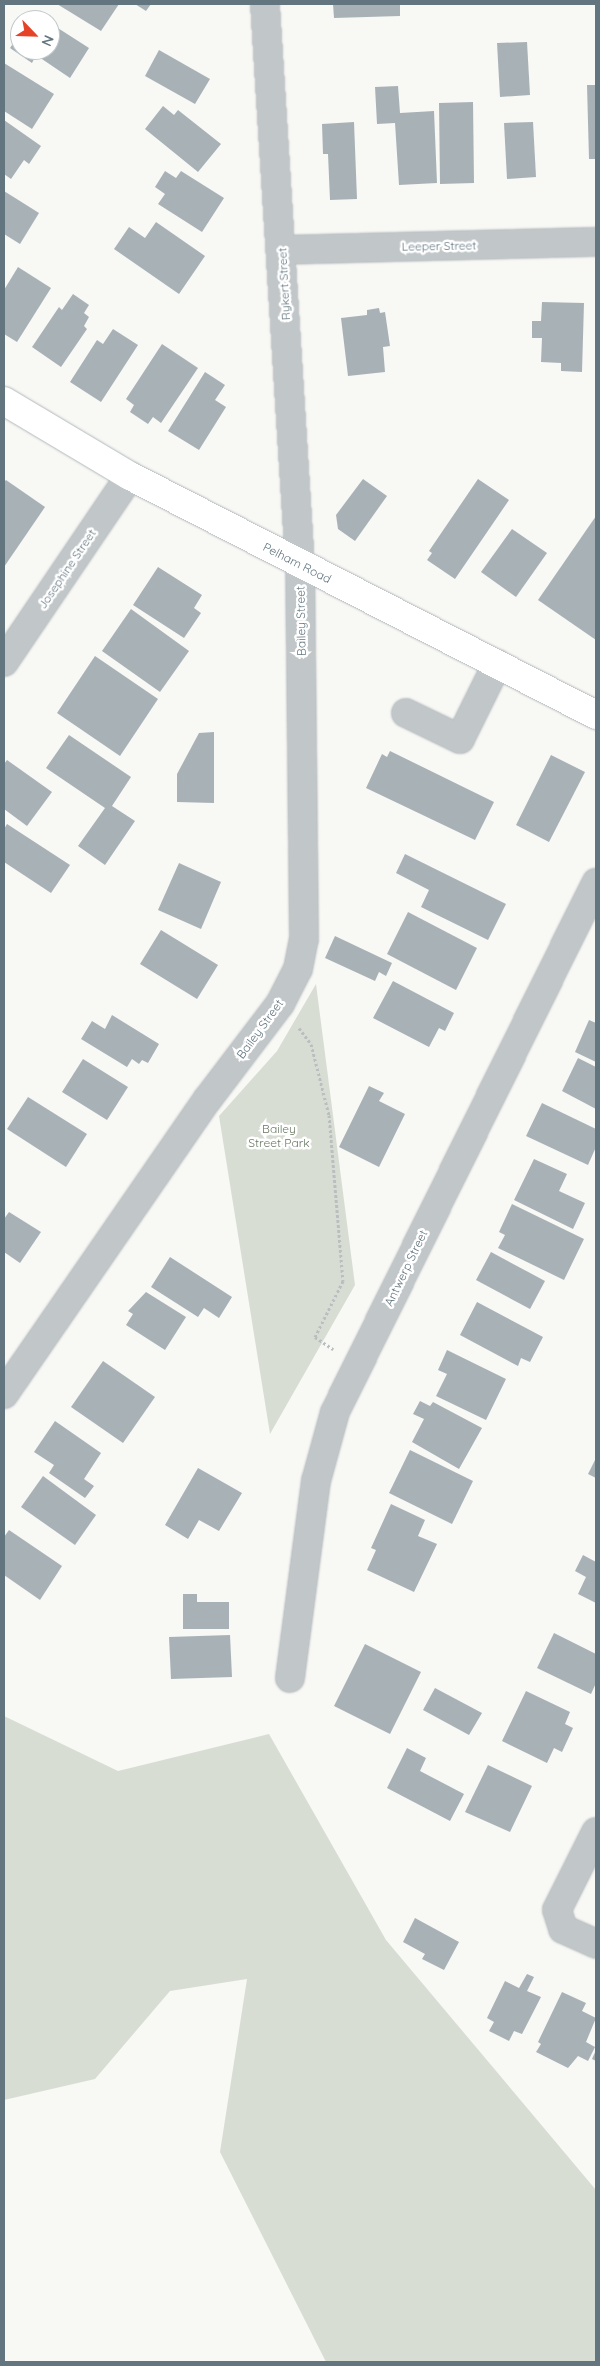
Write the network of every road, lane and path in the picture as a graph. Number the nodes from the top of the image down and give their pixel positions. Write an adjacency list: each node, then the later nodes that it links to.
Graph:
1 (265, 4): 3 (street, Rykert Street)
2 (596, 242): 3 (street, Leeper Street)
3 (282, 250): 6 (street, Rykert Street)
4 (4, 401): 5 (main road, Pelham Road)
5 (130, 476): 6 (main road, Pelham Road); 7 (street, Josephine Street)
6 (300, 564): 8 (main road, Pelham Road); 12 (street, Bailey Street)
7 (4, 662)
8 (496, 664): 9 (street); 10 (main road, Pelham Road)
9 (406, 713)
10 (596, 715)
11 (596, 882): 13 (street, Antwerp Street)
12 (280, 1004): 13 (path); 14 (street, Bailey Street)
13 (358, 1365): 15 (street, Antwerp Street)
14 (4, 1394)
15 (290, 1678)
16 (596, 1832): 17 (street)
17 (596, 1944)

